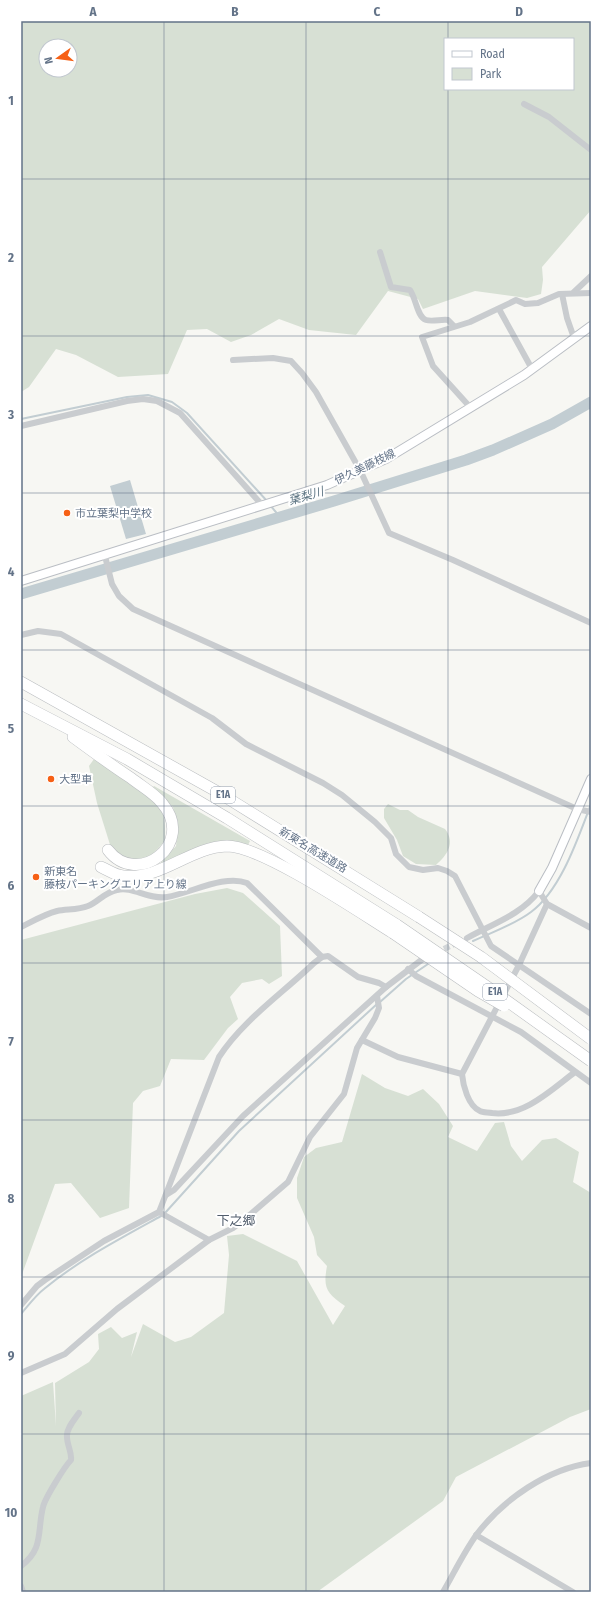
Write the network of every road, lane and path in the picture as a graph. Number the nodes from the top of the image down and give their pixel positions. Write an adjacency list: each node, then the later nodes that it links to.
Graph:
1 (524, 104): 2 (street)
2 (591, 150)
3 (380, 252): 9 (street)
4 (591, 276): 5 (street)
5 (574, 292): 6 (street); 7 (street)
6 (591, 292)
7 (562, 294): 8 (street); 11 (street)
8 (499, 309): 9 (street); 13 (street)
9 (454, 326): 14 (street)
10 (591, 326): 11 (main road, 伊久美藤枝線)
11 (574, 338): 13 (main road, 伊久美藤枝線)
12 (233, 360): 16 (street)
13 (532, 369): 14 (main road, 伊久美藤枝線)
14 (470, 407): 16 (main road, 伊久美藤枝線)
15 (21, 426): 17 (street)
16 (362, 474): 17 (main road, 伊久美藤枝線); 20 (street)
17 (264, 506): 18 (main road, 伊久美藤枝線)
18 (105, 556): 19 (main road, 伊久美藤枝線); 26 (street)
19 (21, 582)
20 (591, 623)
21 (21, 635): 35 (street)
22 (21, 682): 45 (highway, 新東名高速道路 / E1A, bridge)
23 (21, 704): 24 (highway, 新東名高速道路 / E1A)
24 (40, 714): 28 (highway); 34 (highway, 新東名高速道路 / E1A)
25 (591, 778): 26 (main road)
26 (577, 810): 27 (street); 30 (main road)
27 (591, 812)
28 (108, 850)
29 (101, 867): 34 (highway)
30 (539, 891): 31 (street); 35 (street)
31 (546, 904): 33 (street); 39 (street)
32 (21, 927): 37 (street)
33 (591, 928)
34 (395, 929): 47 (highway, 新東名高速道路 / E1A, bridge)
35 (482, 930): 36 (street); 39 (street)
36 (467, 938)
37 (322, 957): 41 (street); 51 (street)
38 (424, 958): 40 (street)
39 (519, 965): 43 (street); 44 (street)
40 (408, 969): 41 (street); 44 (street)
41 (386, 987): 42 (street)
42 (377, 996): 46 (street); 51 (street)
43 (591, 1014)
44 (492, 1016): 48 (street); 49 (street)
45 (591, 1039)
46 (362, 1040): 49 (street); 53 (street)
47 (591, 1061)
48 (575, 1072): 49 (street); 50 (street)
49 (462, 1074)
50 (591, 1083)
51 (166, 1195): 52 (street)
52 (159, 1212): 53 (street); 54 (street)
53 (210, 1240): 55 (street)
54 (21, 1305)
55 (21, 1373)
56 (79, 1413): 59 (street)
57 (591, 1463): 58 (street)
58 (476, 1535): 62 (street); 63 (street)
59 (21, 1566)
60 (21, 1586): 61 (street)
61 (22, 1592)
62 (443, 1592)
63 (573, 1592)

